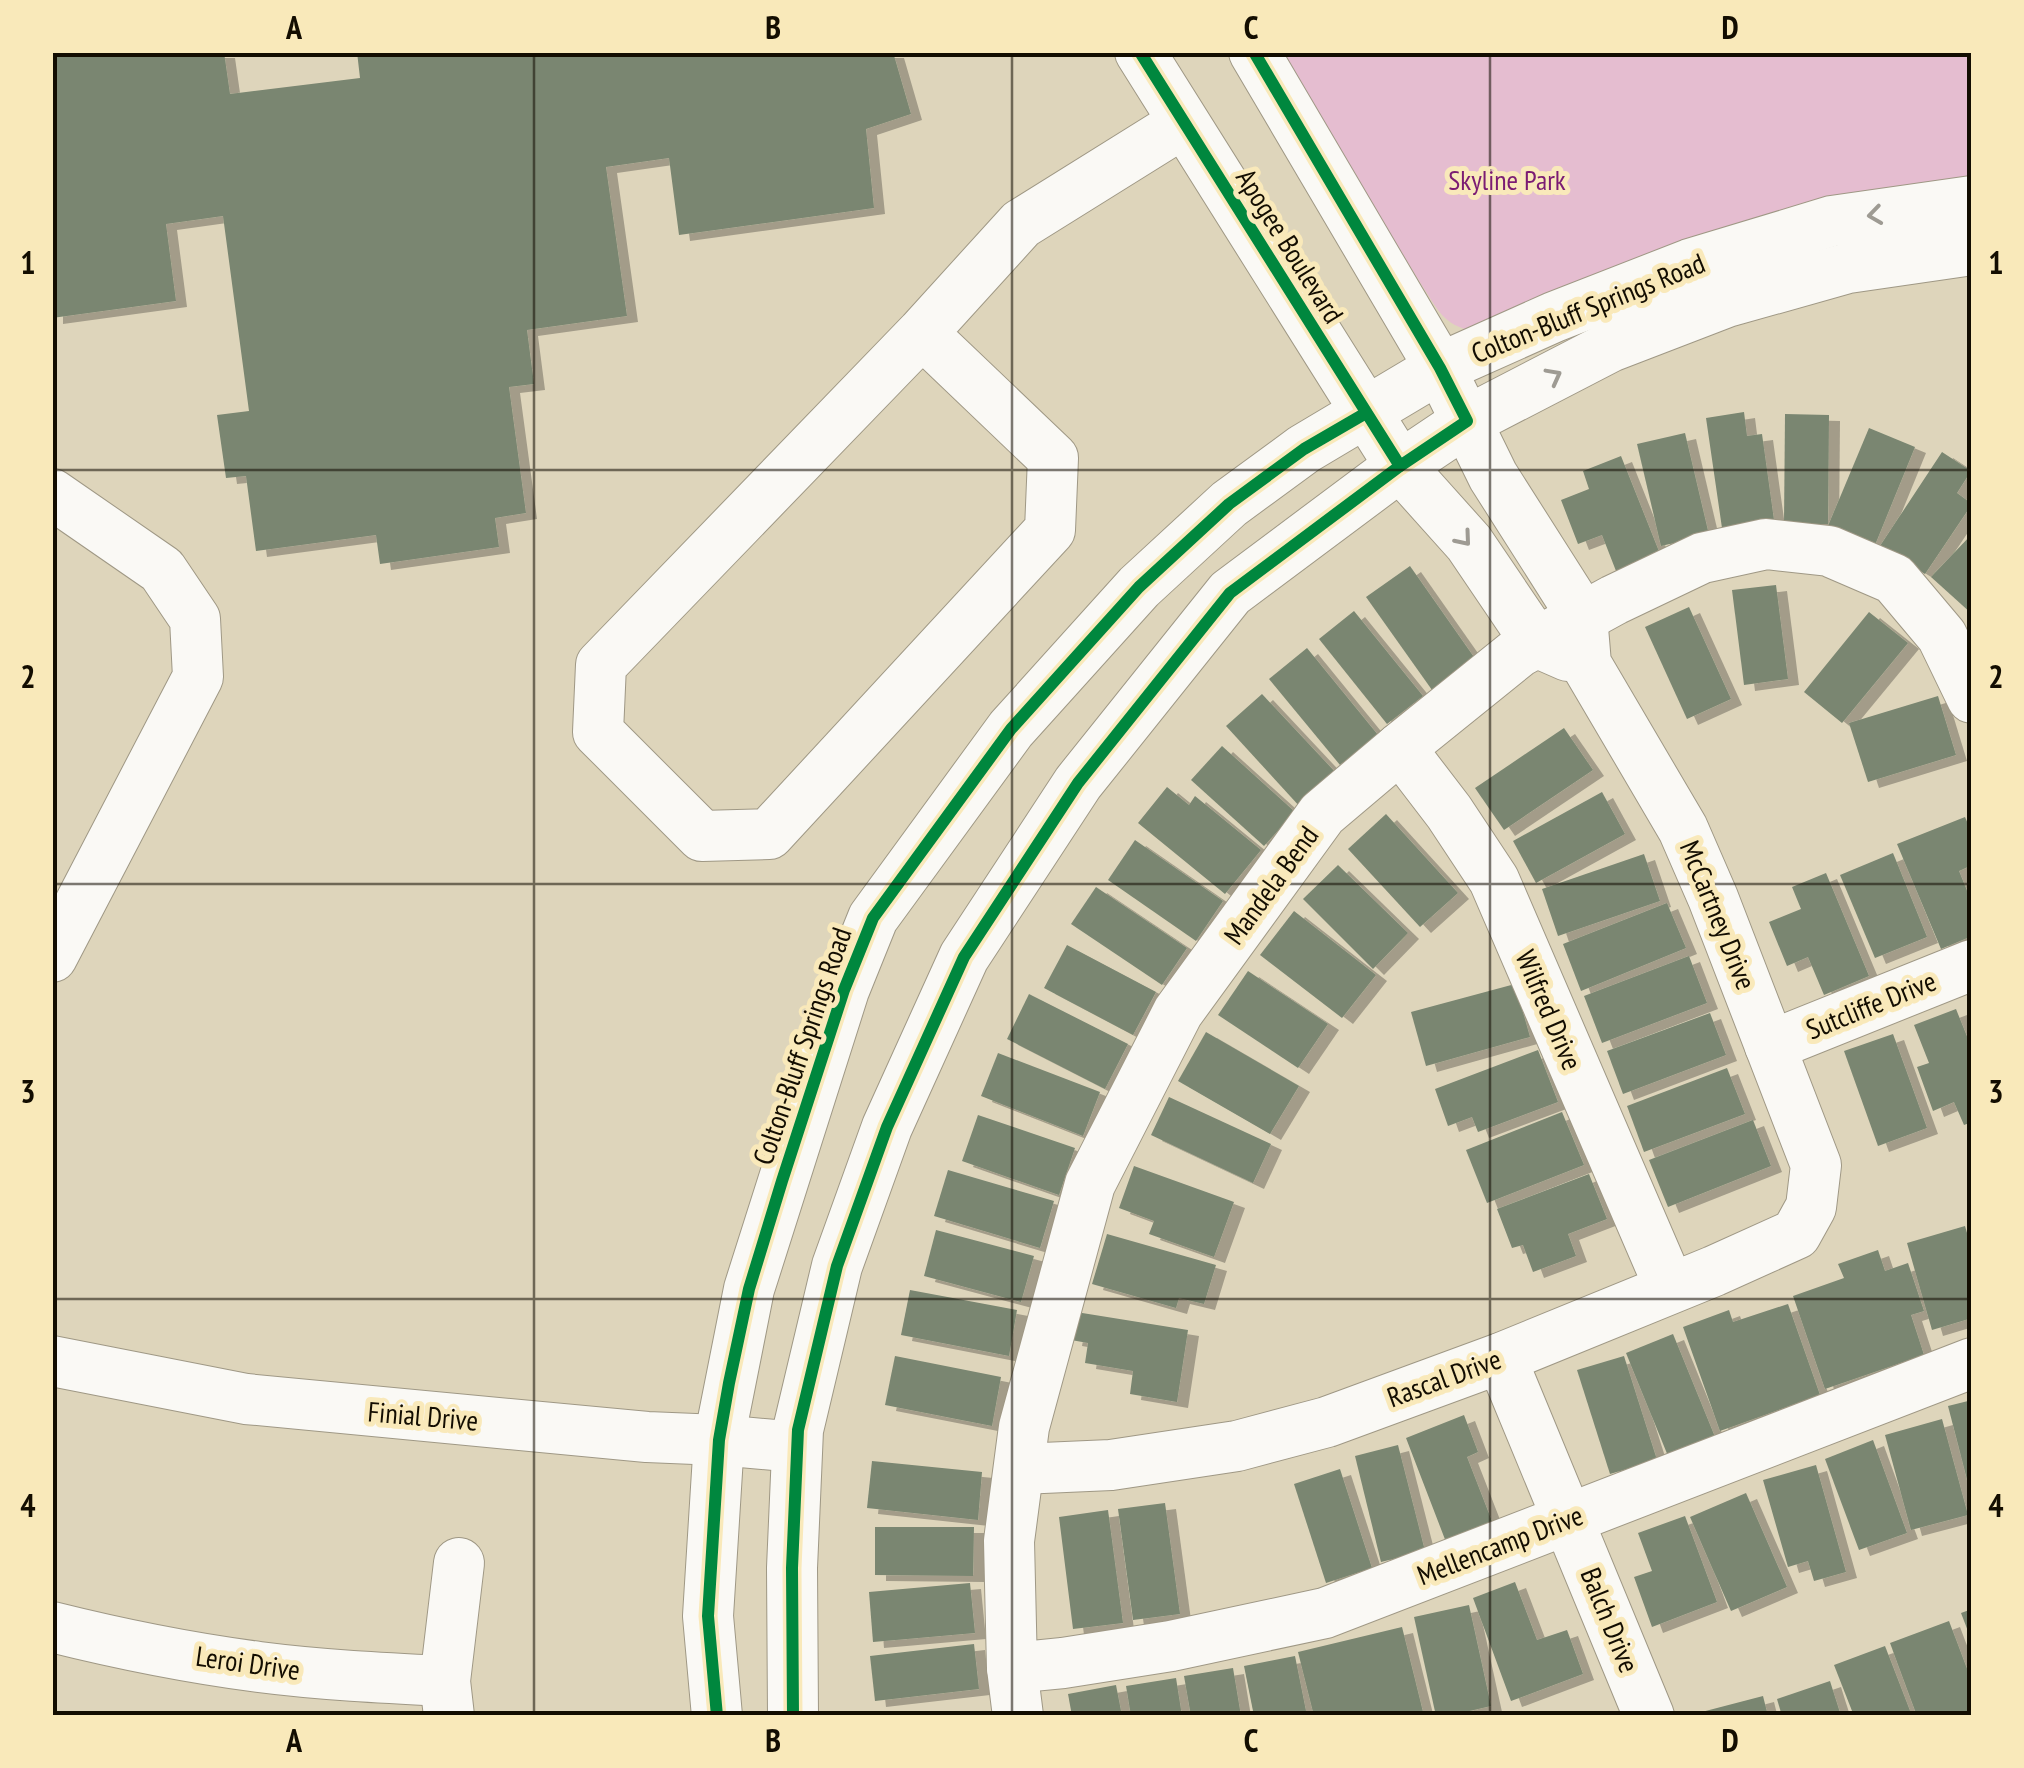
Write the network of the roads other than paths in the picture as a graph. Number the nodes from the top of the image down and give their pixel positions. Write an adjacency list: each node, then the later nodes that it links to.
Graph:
1 (1140, 52): 3 (street, Apogee Boulevard)
2 (1254, 52): 7 (street)
3 (1183, 122): 6 (street); 8 (street, Apogee Boulevard)
4 (1972, 201): 7 (street, Colton-Bluff Springs Road, one-way to 7)
5 (1972, 250): 9 (street, Colton-Bluff Springs Road, one-way to 5)
6 (922, 333): 6 (street)
7 (1440, 368): 8 (street, Colton-Bluff Springs Road); 9 (street)
8 (1366, 413): 10 (street, Apogee Boulevard); 24 (street, Colton-Bluff Springs Road)
9 (1467, 421): 10 (street, Colton-Bluff Springs Road); 12 (street, McCartney Drive)
10 (1400, 466): 13 (street, one-way to 13); 25 (street, Colton-Bluff Springs Road)
11 (52, 494): 16 (street)
12 (1584, 640): 13 (street, Mandela Bend); 14 (street, Mandela Bend); 18 (street, McCartney Drive)
13 (1536, 642): 15 (street, Mandela Bend)
14 (1972, 698)
15 (1400, 748): 20 (street, Wilfred Drive); 26 (street, Mandela Bend)
16 (52, 957)
17 (1972, 965): 18 (street, Sutcliffe Drive)
18 (1770, 1046): 19 (street, McCartney Drive)
19 (1815, 1182): 20 (street, Rascal Drive)
20 (1670, 1288): 21 (street, Rascal Drive)
21 (1501, 1358): 26 (street, Rascal Drive); 27 (street, Balch Drive)
22 (52, 1360): 24 (street, Finial Drive)
23 (1972, 1363): 27 (street, Mellencamp Drive)
24 (719, 1440): 25 (street, Finial Drive); 32 (street, Colton-Bluff Springs Road)
25 (797, 1447): 33 (street, Colton-Bluff Springs Road)
26 (1020, 1469): 30 (street, Mandela Bend)
27 (1568, 1518): 30 (street, Mellencamp Drive); 34 (street, Balch Drive)
28 (459, 1563): 31 (street)
29 (52, 1626): 31 (street, Leroi Drive)
30 (1015, 1692)
31 (447, 1699)
32 (717, 1716)
33 (793, 1716)
34 (1649, 1716)

